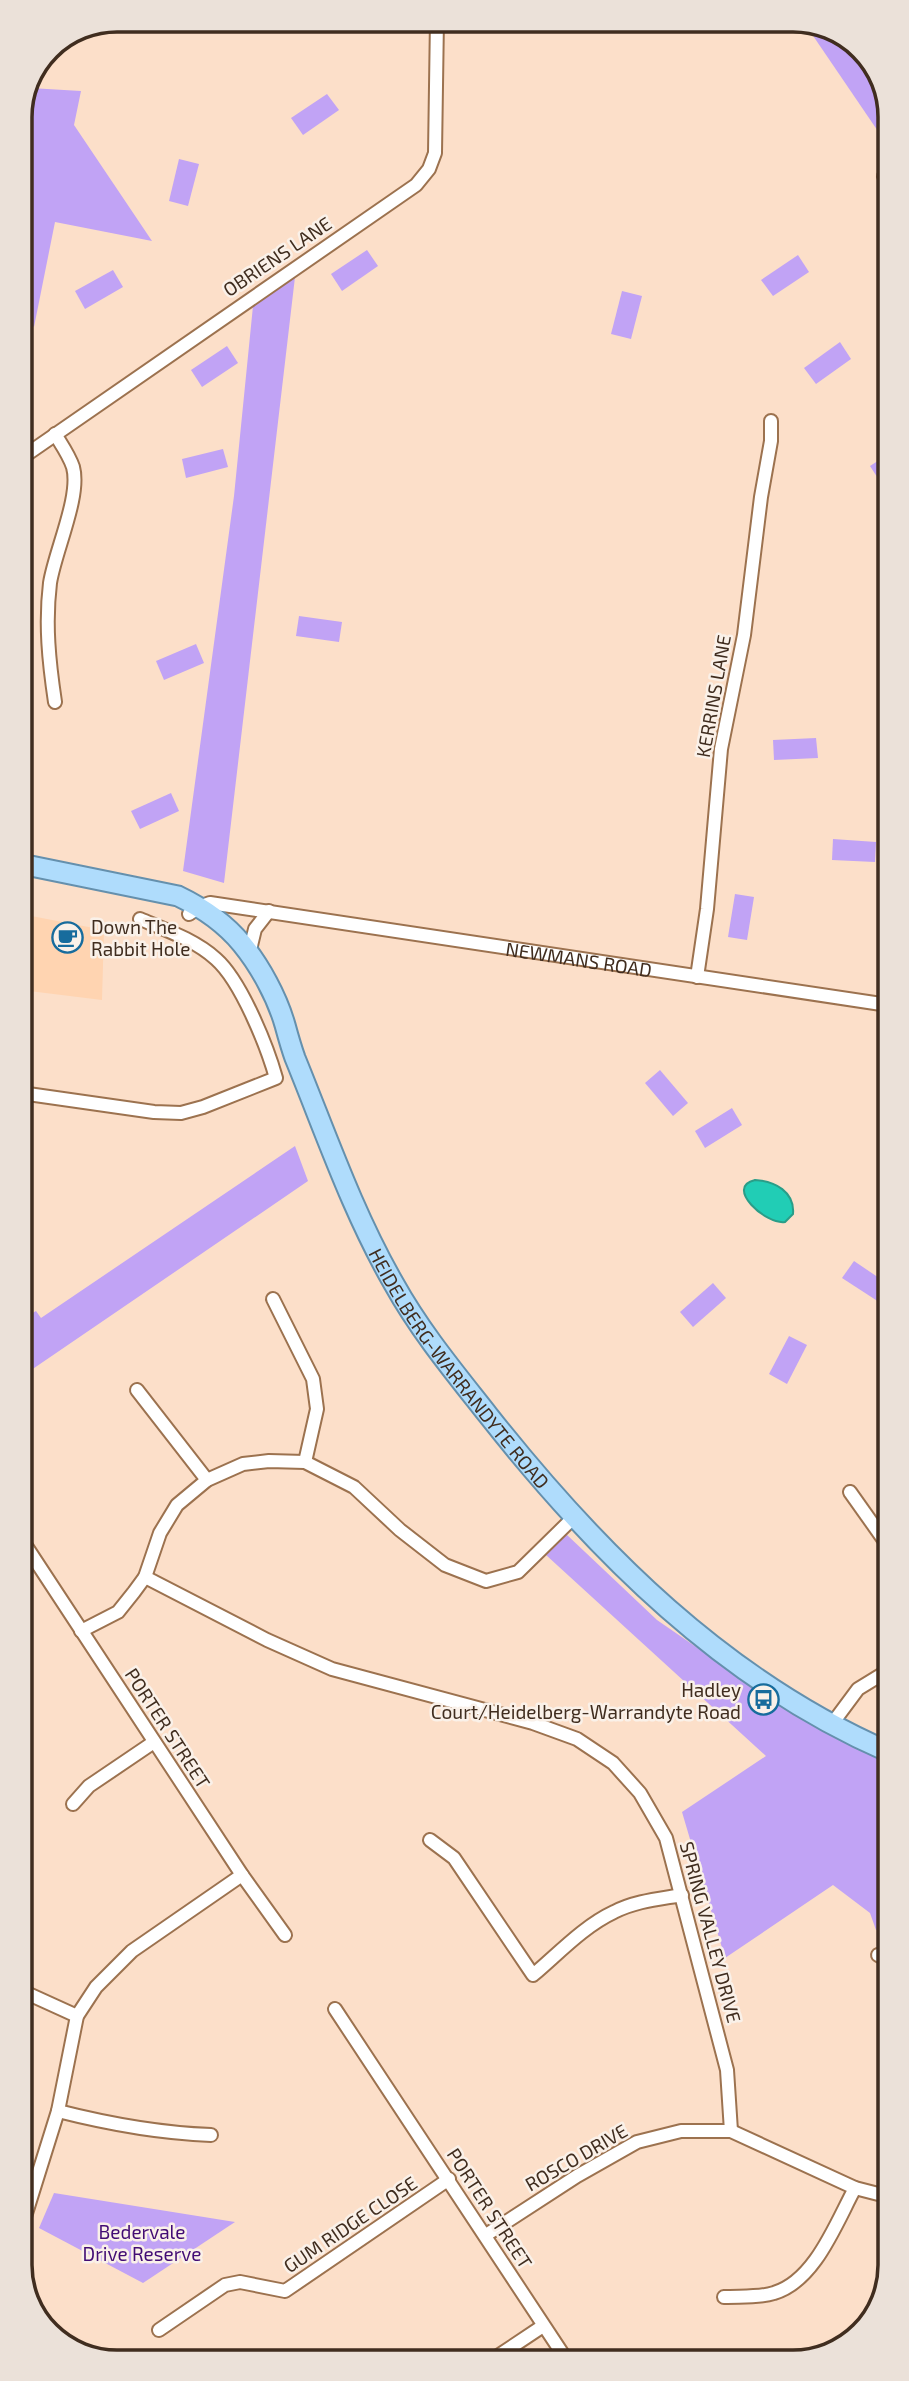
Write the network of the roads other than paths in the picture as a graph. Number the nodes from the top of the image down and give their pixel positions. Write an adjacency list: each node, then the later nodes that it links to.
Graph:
1 (437, 32): 3 (street, OBRIENS LANE)
2 (771, 421): 12 (street, KERRINS LANE)
3 (55, 434): 4 (street, OBRIENS LANE); 5 (street)
4 (32, 450)
5 (55, 702)
6 (32, 866): 8 (main road, NEWMANS ROAD)
7 (32, 878): 8 (main road, NEWMANS ROAD)
8 (194, 910): 9 (street, NEWMANS ROAD); 11 (main road, HEIDELBERG-WARRANDYTE ROAD); 14 (main road, HEIDELBERG-WARRANDYTE ROAD)
9 (269, 911): 11 (street); 12 (street, NEWMANS ROAD)
10 (140, 919): 15 (street)
11 (249, 954): 14 (main road, HEIDELBERG-WARRANDYTE ROAD)
12 (697, 977): 13 (street, NEWMANS ROAD)
13 (878, 1004)
14 (289, 1044): 21 (main road, HEIDELBERG-WARRANDYTE ROAD)
15 (32, 1095)
16 (274, 1298): 18 (street)
17 (137, 1390): 19 (street)
18 (305, 1462): 19 (street); 21 (street)
19 (206, 1480): 24 (street)
20 (850, 1492): 22 (street)
21 (573, 1518): 27 (main road, HEIDELBERG-WARRANDYTE ROAD)
22 (878, 1531)
23 (32, 1555): 25 (street, PORTER STREET)
24 (145, 1577): 25 (street); 34 (street, SPRING VALLEY DRIVE)
25 (81, 1631): 29 (street, PORTER STREET)
26 (878, 1675): 27 (street)
27 (835, 1719): 28 (main road, HEIDELBERG-WARRANDYTE ROAD); 30 (main road, HEIDELBERG-WARRANDYTE ROAD)
28 (878, 1740)
29 (154, 1742): 31 (street); 33 (street, PORTER STREET)
30 (878, 1745)
31 (74, 1804)
32 (430, 1840): 34 (street)
33 (242, 1875): 35 (street, PORTER STREET); 38 (street)
34 (682, 1895): 40 (street, SPRING VALLEY DRIVE)
35 (285, 1935)
36 (32, 1996): 38 (street)
37 (335, 2009): 43 (street, PORTER STREET)
38 (77, 2016): 39 (street)
39 (58, 2111): 41 (street); 42 (street)
40 (731, 2130): 44 (street, ROSCO DRIVE); 46 (street, ROSCO DRIVE)
41 (211, 2135)
42 (32, 2179)
43 (449, 2179): 46 (street, PORTER STREET); 49 (street, GUM RIDGE CLOSE)
44 (855, 2188): 45 (street, ROSCO DRIVE); 47 (street)
45 (878, 2194)
46 (486, 2235): 48 (street, PORTER STREET)
47 (724, 2297)
48 (543, 2326): 50 (street); 51 (street, PORTER STREET)
49 (159, 2330)
50 (508, 2350)
51 (559, 2350)

